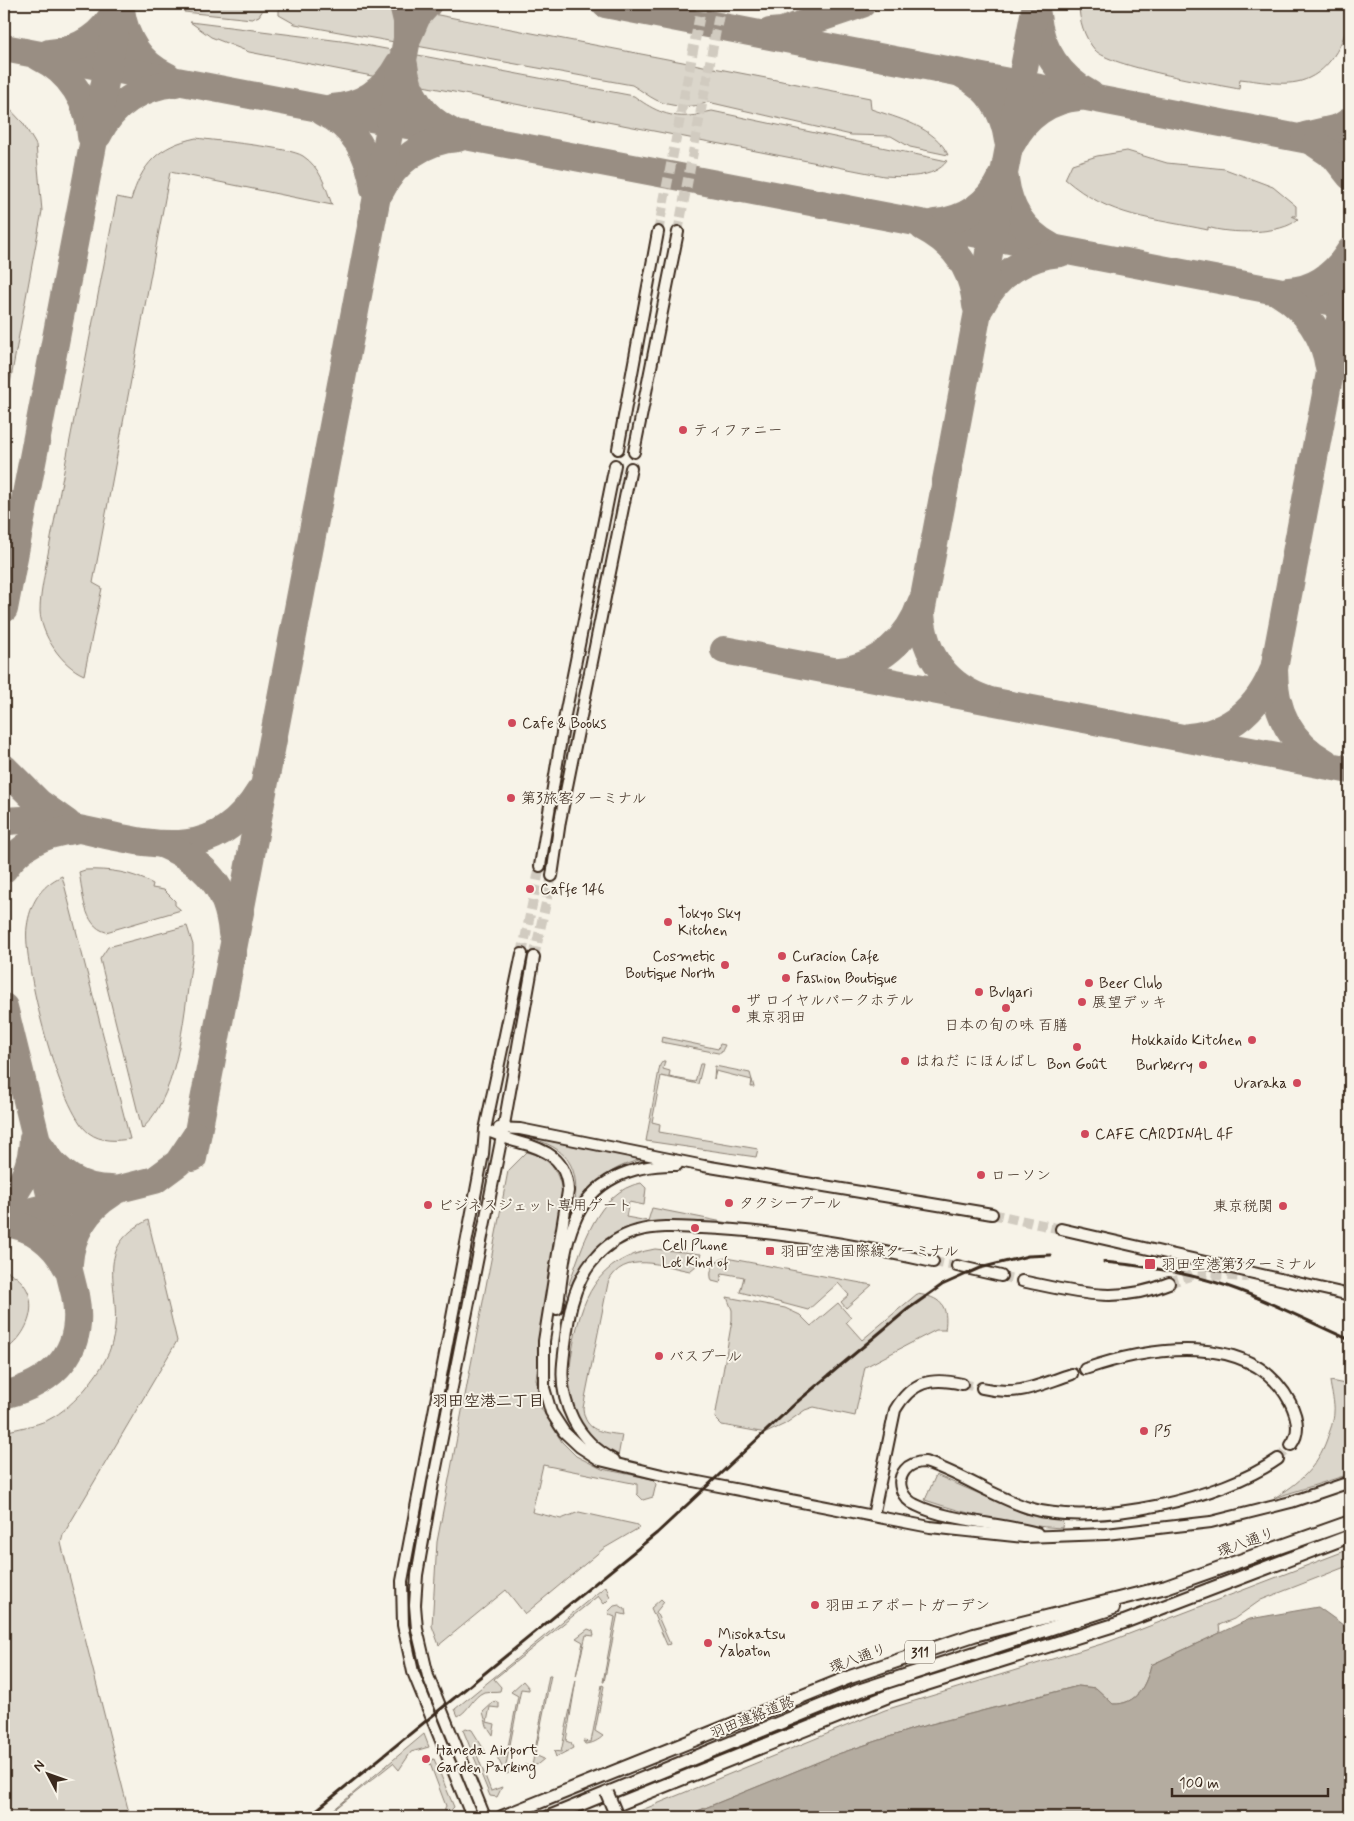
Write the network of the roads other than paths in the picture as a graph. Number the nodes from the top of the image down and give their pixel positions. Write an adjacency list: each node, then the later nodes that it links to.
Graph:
1 (658, 232): 3 (street)
2 (678, 232): 4 (street)
3 (618, 449)
4 (634, 452)
5 (615, 465): 7 (street)
6 (631, 468): 8 (street)
7 (540, 866)
8 (552, 876)
9 (522, 954): 11 (street)
10 (534, 957): 12 (street)
11 (485, 1130): 12 (street); 43 (street)
12 (503, 1131): 13 (street); 26 (street); 44 (street)
13 (704, 1166): 14 (street); 26 (street)
14 (992, 1214)
15 (1060, 1229): 20 (street)
16 (933, 1262): 33 (street)
17 (956, 1266): 18 (street)
18 (1001, 1276)
19 (1248, 1277): 20 (street)
20 (1270, 1278): 23 (street)
21 (1022, 1281): 22 (street)
22 (1169, 1284)
23 (1330, 1292): 24 (street); 25 (street)
24 (1350, 1295)
25 (1350, 1300)
26 (545, 1354): 33 (street)
27 (1085, 1369): 31 (street)
28 (1072, 1374): 30 (street)
29 (962, 1384): 35 (street)
30 (982, 1388)
31 (1291, 1445)
32 (1278, 1459): 37 (street)
33 (629, 1467): 35 (street)
34 (1350, 1482): 37 (street)
35 (873, 1516): 37 (street)
36 (1350, 1522): 39 (main road, 環八通り / 311)
37 (1045, 1535)
38 (1350, 1536): 40 (main road, 環八通り / 311)
39 (1163, 1588): 41 (main road); 45 (main road, 環八通り / 311)
40 (1124, 1622): 41 (main road); 47 (main road, 環八通り / 311)
41 (970, 1654): 42 (main road, 羽田連絡道路 / 311)
42 (607, 1793): 46 (main road, 羽田連絡道路 / 311); 48 (main road, bridge)
43 (472, 1817)
44 (485, 1817)
45 (502, 1817)
46 (549, 1817)
47 (586, 1817)
48 (617, 1817)

